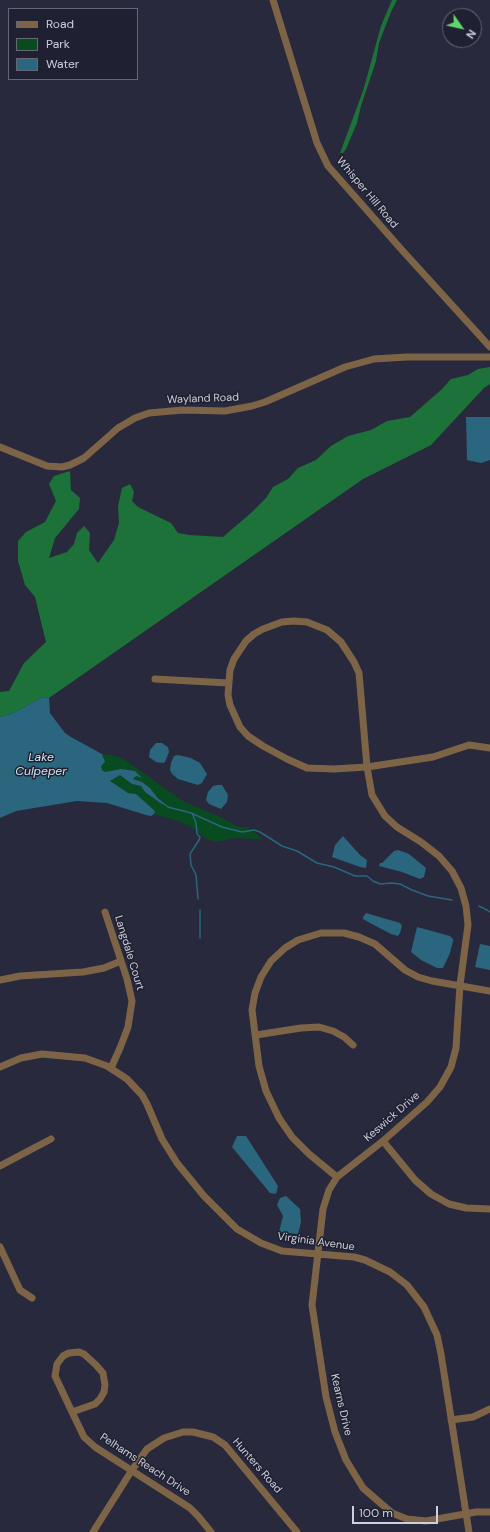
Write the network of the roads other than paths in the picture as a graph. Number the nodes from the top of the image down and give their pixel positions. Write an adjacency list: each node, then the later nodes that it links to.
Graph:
1 (273, 0): 2 (street, Whisper Hill Road)
2 (490, 347)
3 (490, 357): 4 (street, Wayland Road)
4 (0, 447)
5 (155, 679): 6 (street)
6 (228, 683): 8 (street, Keswick Drive); 8 (street, Keswick Drive)
7 (490, 748): 8 (street, Keswick Drive)
8 (367, 767): 12 (street, Keswick Drive)
9 (106, 912): 10 (street, Langdale Court)
10 (121, 961): 11 (street); 17 (street, Langdale Court)
11 (0, 980)
12 (460, 985): 13 (street); 14 (street); 19 (street, Keswick Drive)
13 (490, 991)
14 (256, 1035): 15 (street); 21 (street)
15 (352, 1045)
16 (0, 1067): 17 (street, Virginia Avenue)
17 (111, 1068): 24 (street, Virginia Avenue)
18 (51, 1139): 20 (street)
19 (382, 1141): 21 (street, Keswick Drive); 22 (street)
20 (0, 1166)
21 (337, 1177): 24 (street, Keswick Drive)
22 (490, 1209)
23 (0, 1247): 25 (street)
24 (319, 1255): 28 (street, Virginia Avenue); 31 (street, Kearns Drive)
25 (32, 1298)
26 (490, 1408): 28 (street)
27 (72, 1412): 27 (street, Pelhams Reach Drive); 29 (street, Pelhams Reach Drive)
28 (452, 1420): 31 (street, Virginia Avenue)
29 (132, 1470): 32 (street, Hunters Road); 33 (street, Pelhams Reach Drive); 34 (street, Hunters Road)
30 (490, 1512): 31 (street, Kearns Drive)
31 (467, 1514): 35 (street, Virginia Avenue)
32 (93, 1532)
33 (210, 1532)
34 (297, 1532)
35 (469, 1532)

